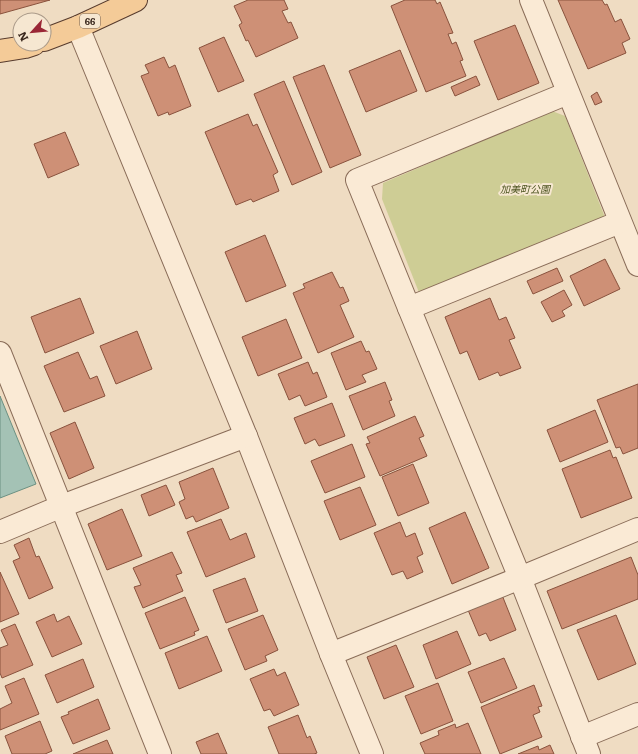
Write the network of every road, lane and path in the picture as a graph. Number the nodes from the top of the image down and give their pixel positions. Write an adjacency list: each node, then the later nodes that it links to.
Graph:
1 (136, 0): 3 (main road, 66)
2 (531, 0): 7 (street)
3 (78, 27): 4 (main road, 66); 12 (street)
4 (52, 37)
5 (12, 49): 6 (main road)
6 (0, 51)
7 (568, 93): 8 (street); 10 (street)
8 (620, 222): 9 (street); 10 (street)
9 (638, 265)
10 (409, 308): 16 (street)
11 (0, 354): 13 (street)
12 (246, 436): 13 (street); 17 (street)
13 (62, 506): 15 (street); 20 (street)
14 (638, 529): 16 (street)
15 (0, 532)
16 (520, 578): 17 (street); 19 (street)
17 (331, 654): 21 (street)
18 (638, 714): 19 (street)
19 (585, 745)
20 (160, 754)
21 (372, 754)

